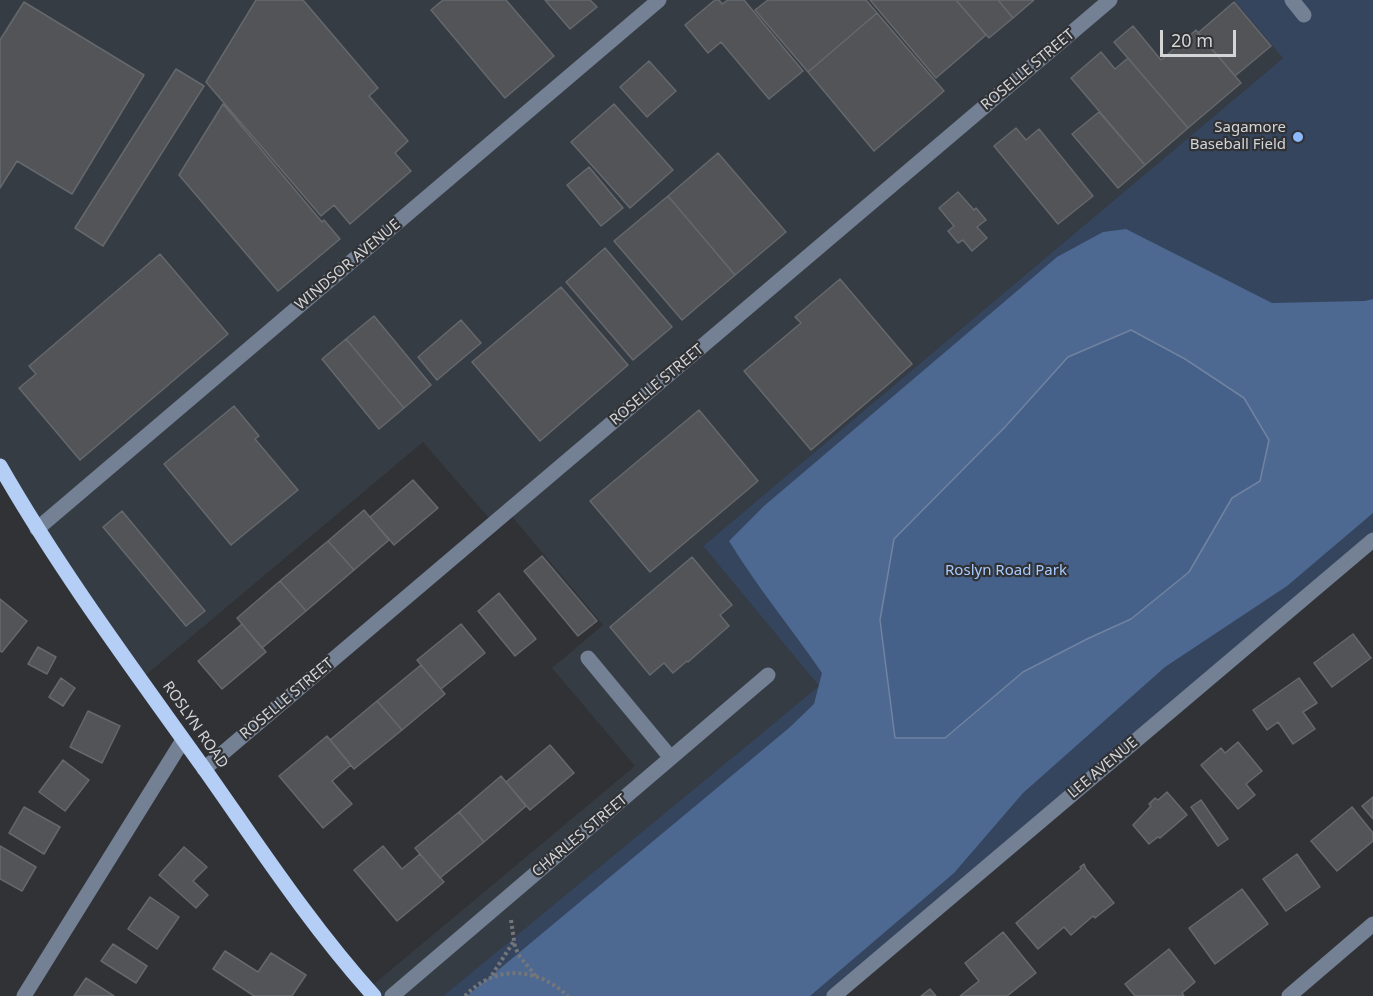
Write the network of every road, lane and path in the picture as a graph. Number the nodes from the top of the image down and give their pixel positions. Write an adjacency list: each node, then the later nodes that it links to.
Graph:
1 (659, 0): 6 (street, WINDSOR AVENUE)
2 (1110, 0): 12 (street, ROSELLE STREET)
3 (1292, 0): 4 (street)
4 (1304, 15)
5 (1, 471): 6 (main road, ROSLYN ROAD)
6 (37, 528): 10 (main road, ROSLYN ROAD)
7 (1373, 540): 25 (street, LEE AVENUE)
8 (588, 658): 11 (street)
9 (768, 675): 11 (street, CHARLES STREET)
10 (183, 740): 12 (main road, ROSLYN ROAD); 20 (street)
11 (671, 758): 13 (street, CHARLES STREET)
12 (204, 769): 19 (main road, ROSLYN ROAD)
13 (503, 902): 15 (path); 21 (street, CHARLES STREET)
14 (1373, 924): 26 (street)
15 (514, 940): 16 (path); 17 (path)
16 (492, 975): 17 (path); 18 (path)
17 (537, 977): 24 (path)
18 (470, 991): 22 (path); 23 (path)
19 (371, 995)
20 (24, 996)
21 (392, 996)
22 (460, 996)
23 (465, 996)
24 (568, 996)
25 (834, 996)
26 (1289, 996)

